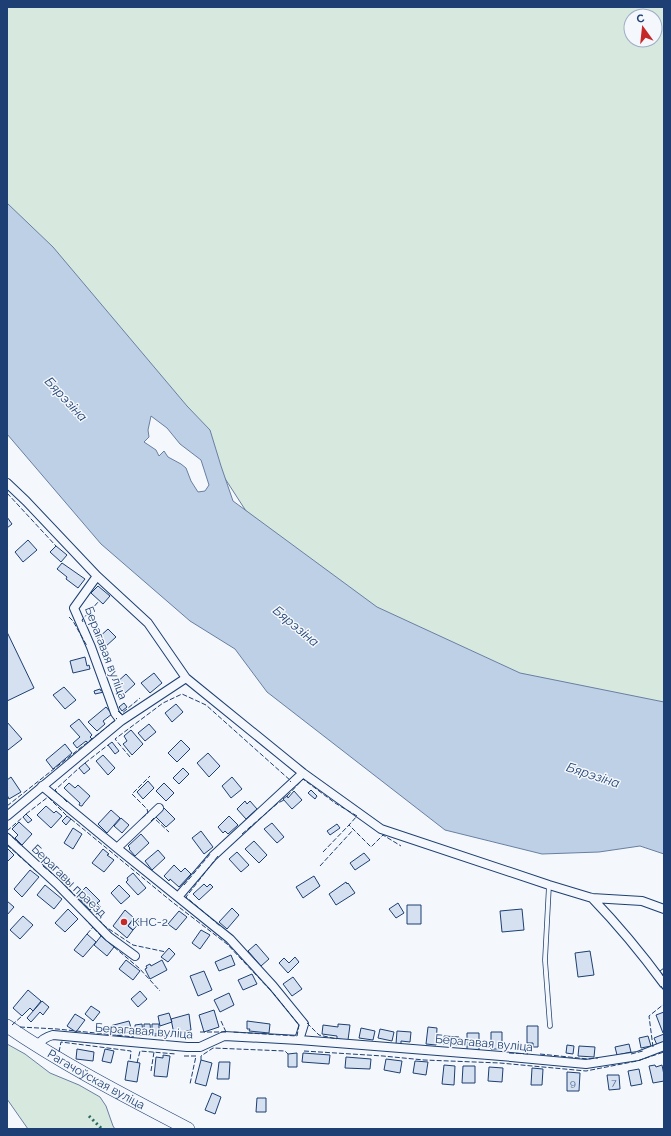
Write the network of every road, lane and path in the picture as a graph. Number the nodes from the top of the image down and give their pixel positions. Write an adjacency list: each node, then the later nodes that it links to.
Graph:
1 (7, 483): 2 (street)
2 (97, 576): 3 (street); 4 (street, Берагавая вуліца)
3 (186, 678): 4 (street, Берагавая вуліца); 5 (street)
4 (121, 721): 6 (street, Берагавая вуліца)
5 (303, 773): 11 (street); 12 (street)
6 (42, 786): 8 (street, Берагавая вуліца); 10 (street)
7 (159, 808): 10 (street)
8 (7, 816)
9 (7, 838): 15 (street, Берагавы праезд)
10 (117, 848): 12 (street)
11 (549, 885): 13 (street); 18 (lane)
12 (178, 897): 19 (street)
13 (592, 898): 14 (street); 16 (street)
14 (664, 908)
15 (135, 956)
16 (664, 984)
17 (7, 1026): 20 (main road, Рагачоўская вуліца)
18 (550, 1026)
19 (299, 1040): 20 (street, Берагавая вуліца); 21 (street, Берагавая вуліца)
20 (37, 1046): 22 (main road, Рагачоўская вуліца)
21 (664, 1046)
22 (174, 1127): 23 (main road, Рагачоўская вуліца)
23 (188, 1129)

